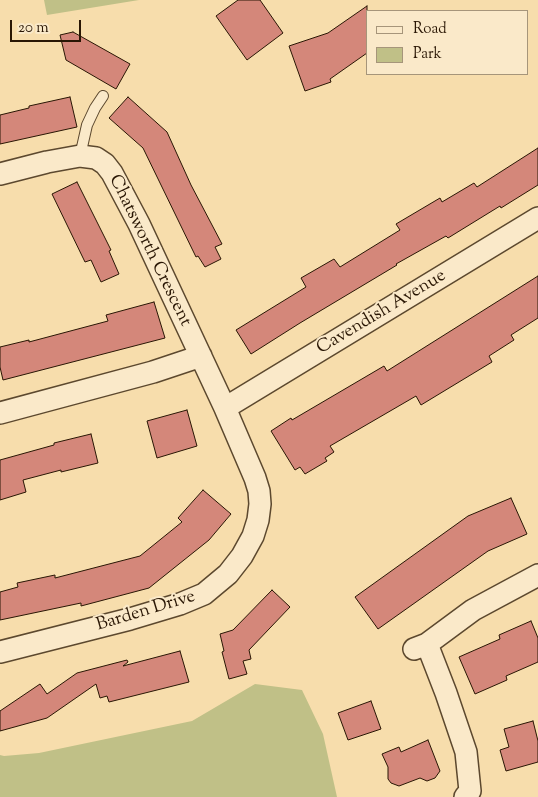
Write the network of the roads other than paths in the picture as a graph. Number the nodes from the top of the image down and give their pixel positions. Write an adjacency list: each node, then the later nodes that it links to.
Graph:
1 (103, 96): 2 (lane)
2 (80, 156): 3 (street, Chatsworth Crescent); 5 (street, Chatsworth Crescent)
3 (0, 174)
4 (538, 218): 6 (street, Cavendish Avenue)
5 (201, 356): 6 (street, Barden Drive); 7 (street)
6 (225, 408): 9 (street, Barden Drive)
7 (0, 413)
8 (538, 575): 10 (street)
9 (0, 652)
10 (465, 797)

